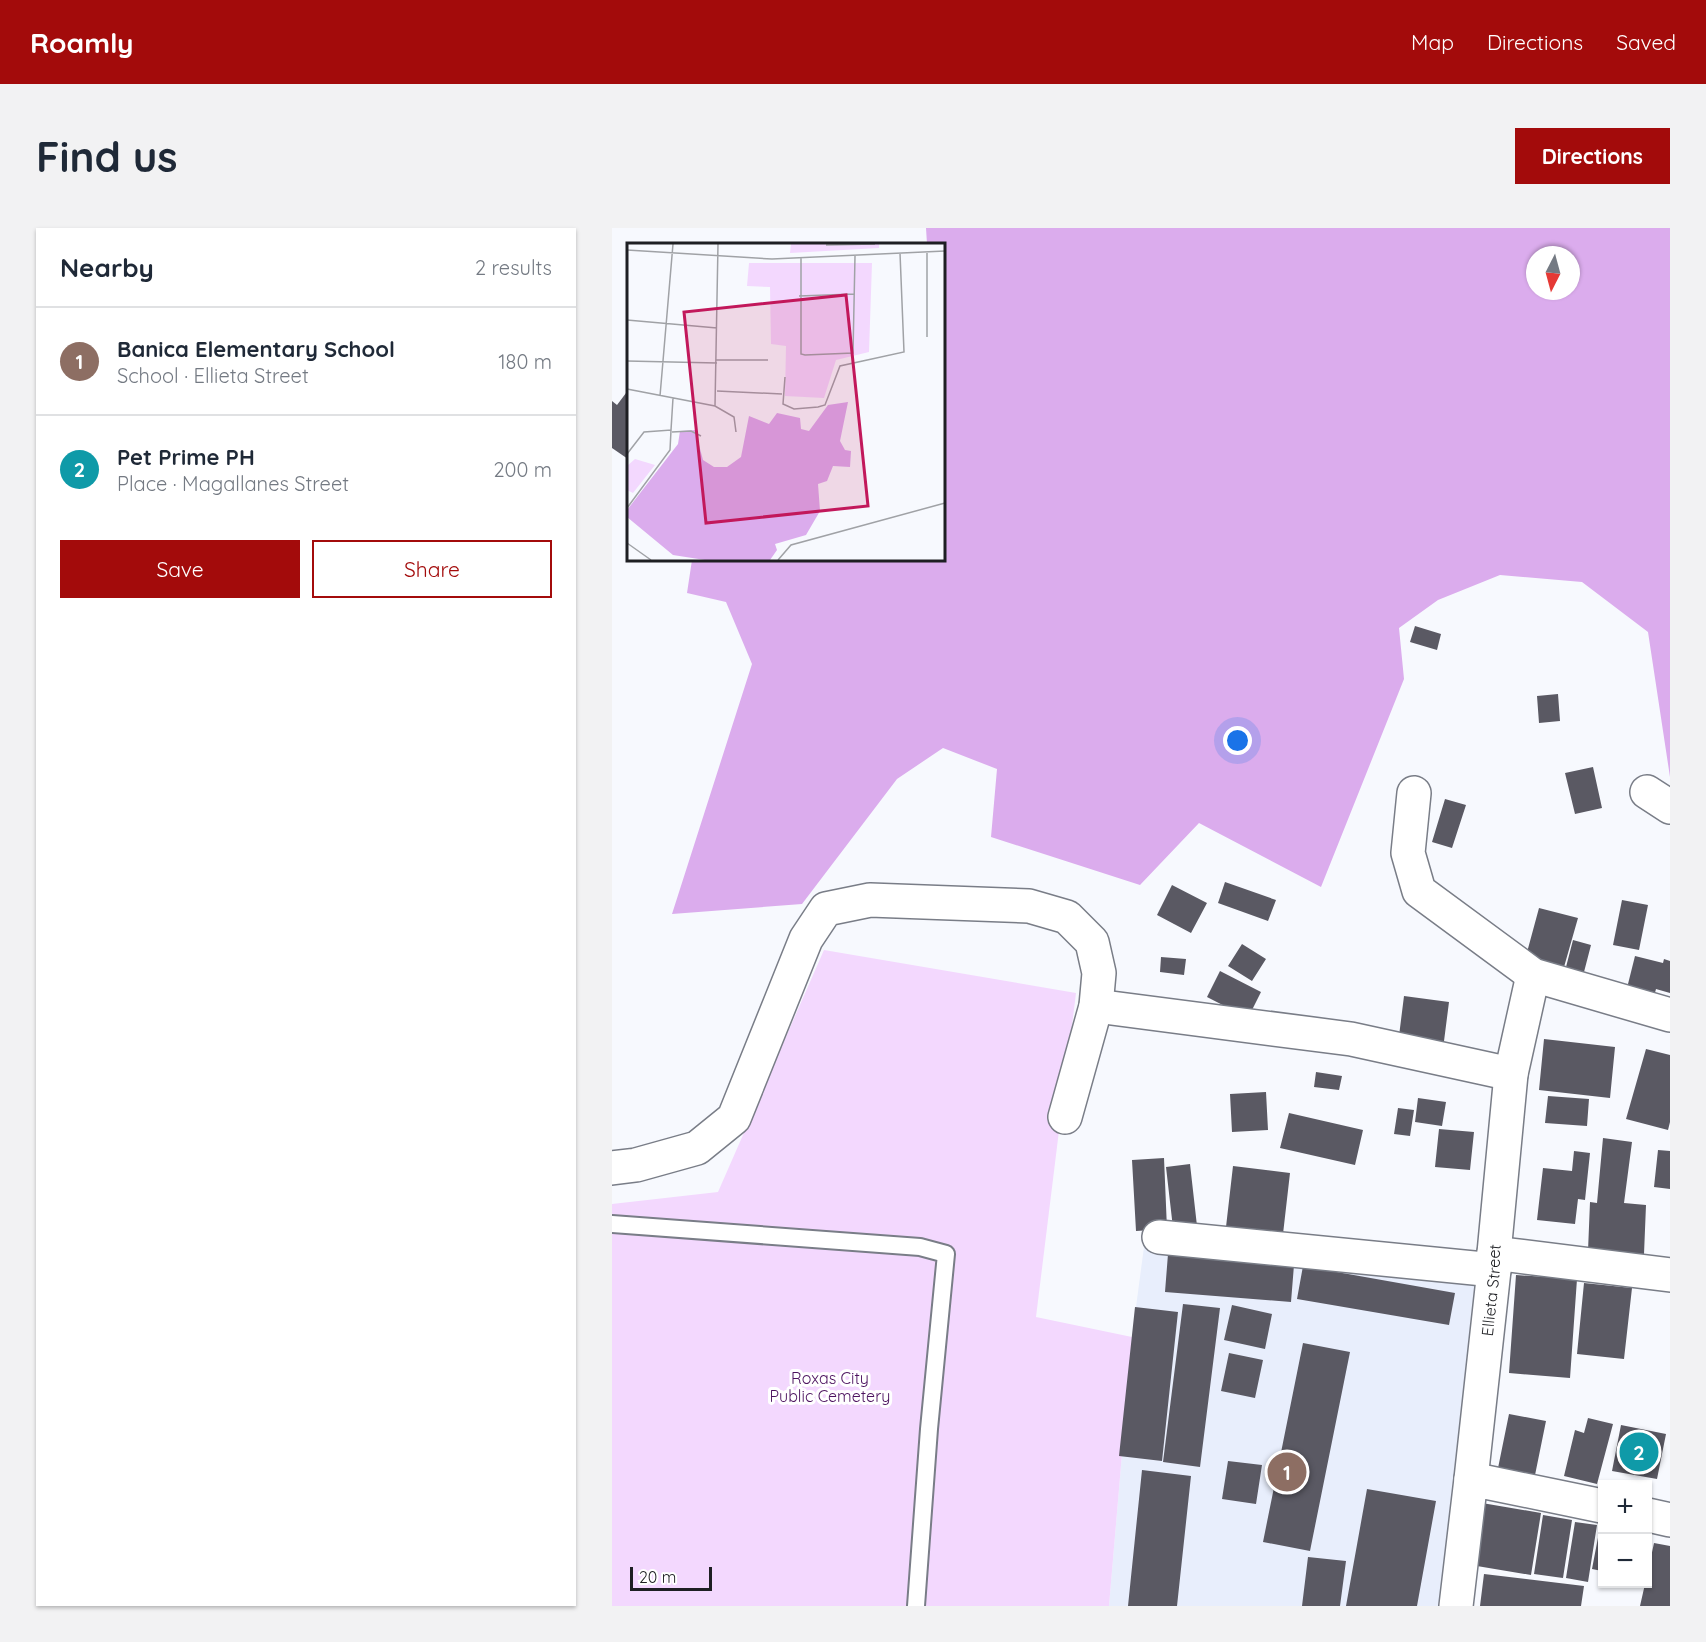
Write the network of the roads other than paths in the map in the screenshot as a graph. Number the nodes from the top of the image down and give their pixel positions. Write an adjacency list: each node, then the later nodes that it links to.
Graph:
1 (1414, 793): 2 (street)
2 (1533, 975): 4 (street); 5 (street, Ellieta Street)
3 (1096, 1006): 5 (street); 6 (street); 7 (street)
4 (1670, 1015)
5 (1511, 1074): 10 (street, Ellieta Street)
6 (1065, 1117)
7 (612, 1168)
8 (612, 1224): 16 (lane)
9 (1159, 1237): 10 (street)
10 (1494, 1262): 11 (street); 12 (street, Ellieta Street)
11 (1670, 1275)
12 (1470, 1479): 13 (street); 17 (street, Ellieta Street)
13 (1598, 1505)
14 (1652, 1516): 15 (street)
15 (1670, 1520)
16 (916, 1606)
17 (1456, 1606)

